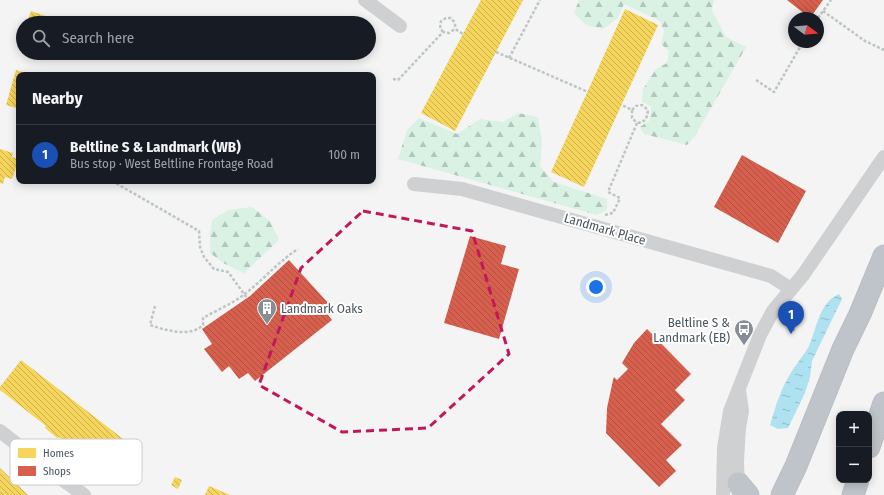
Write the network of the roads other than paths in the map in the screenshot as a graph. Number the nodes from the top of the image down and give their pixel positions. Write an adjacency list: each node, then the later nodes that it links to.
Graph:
1 (365, 0): 2 (street)
2 (400, 26)
3 (884, 156): 6 (street)
4 (414, 184): 6 (street, Landmark Place)
5 (884, 256): 14 (highway)
6 (791, 289): 7 (street)
7 (739, 390): 15 (street); 15 (street)
8 (884, 403): 10 (highway)
9 (0, 431): 11 (street)
10 (872, 438)
11 (10, 439)
12 (857, 483): 18 (highway)
13 (70, 485): 16 (street)
14 (785, 488): 17 (highway)
15 (737, 492)
16 (84, 495)
17 (770, 495)
18 (853, 495)

